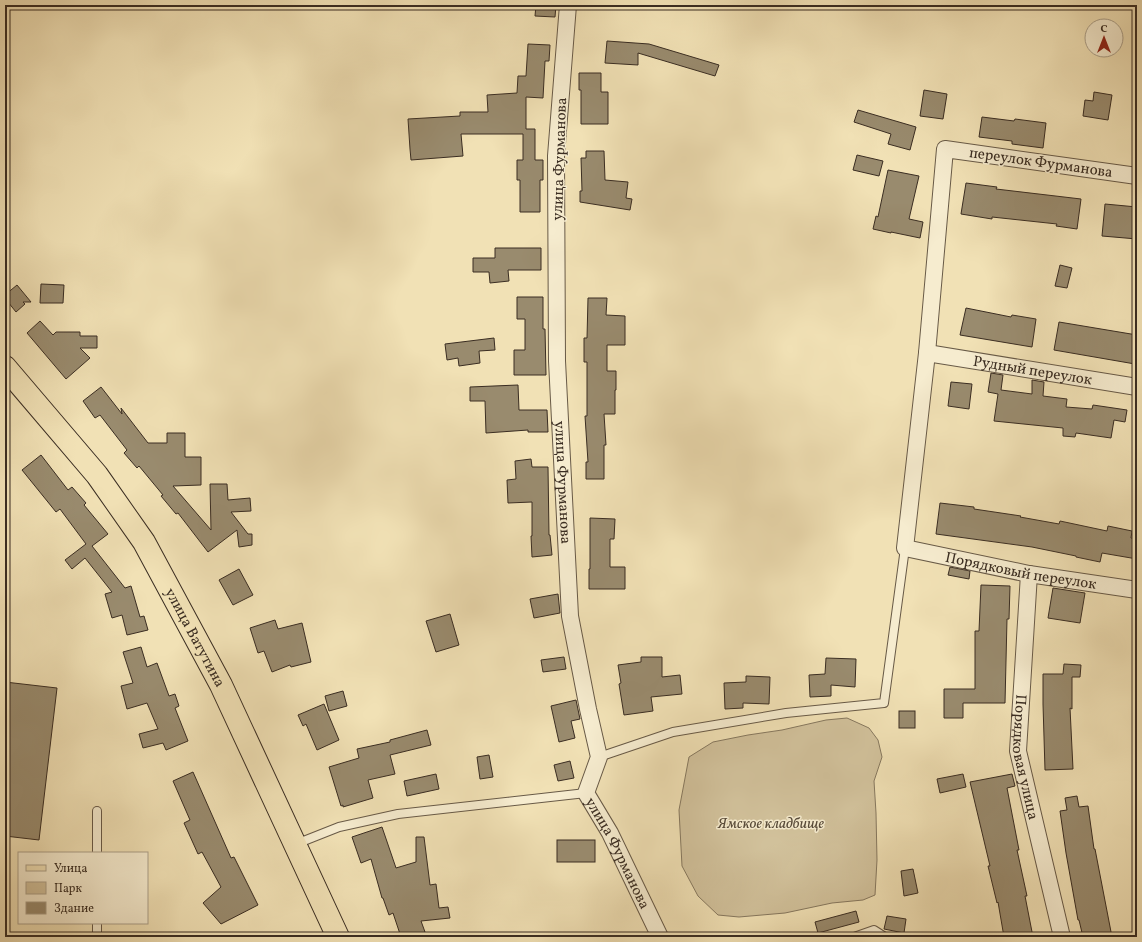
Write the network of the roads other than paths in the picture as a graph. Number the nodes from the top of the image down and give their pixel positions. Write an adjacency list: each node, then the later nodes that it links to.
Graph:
1 (568, 5): 9 (street, улица Фурманова)
2 (1137, 176): 3 (street, переулок Фурманова)
3 (927, 354): 5 (street, Рудный переулок); 6 (street)
4 (5, 368): 12 (main road, улица Ватутина)
5 (1137, 387)
6 (905, 548): 7 (street, Порядковый переулок); 9 (lane)
7 (1029, 574): 8 (street, Порядковый переулок); 20 (street, Порядковая улица)
8 (1137, 590)
9 (599, 758): 10 (street, улица Фурманова)
10 (586, 792): 12 (lane); 17 (street, улица Фурманова)
11 (97, 811): 13 (lane)
12 (295, 844): 16 (main road, улица Ватутина)
13 (97, 852)
14 (97, 924): 15 (lane)
15 (97, 937)
16 (338, 937)
17 (660, 937)
18 (854, 937): 19 (lane)
19 (885, 937)
20 (1062, 937)

